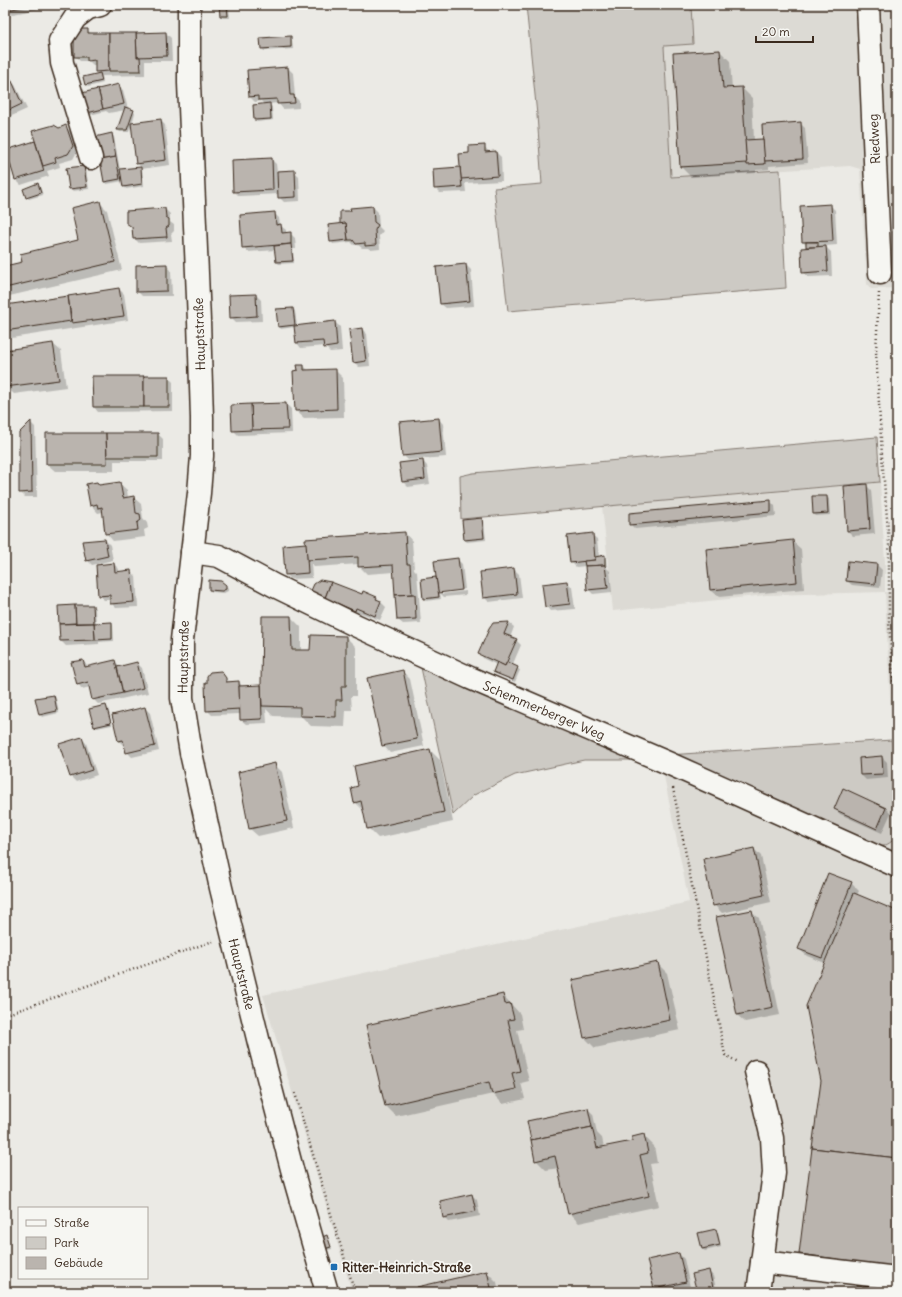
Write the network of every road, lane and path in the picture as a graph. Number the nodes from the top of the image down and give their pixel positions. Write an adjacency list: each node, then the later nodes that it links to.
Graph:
1 (100, 5): 4 (street)
2 (188, 5): 6 (street, Hauptstraße)
3 (868, 5): 5 (street, Riedweg)
4 (91, 158)
5 (880, 273): 7 (path)
6 (192, 552): 8 (street, Schemmerberger Weg); 10 (street, Hauptstraße)
7 (897, 738)
8 (668, 763): 9 (street, Schemmerberger Weg); 12 (path)
9 (897, 866)
10 (232, 934): 11 (path); 15 (street, Hauptstraße)
11 (5, 1015)
12 (756, 1071): 13 (street)
13 (762, 1262): 14 (street); 16 (street)
14 (897, 1278)
15 (327, 1292)
16 (758, 1292)

